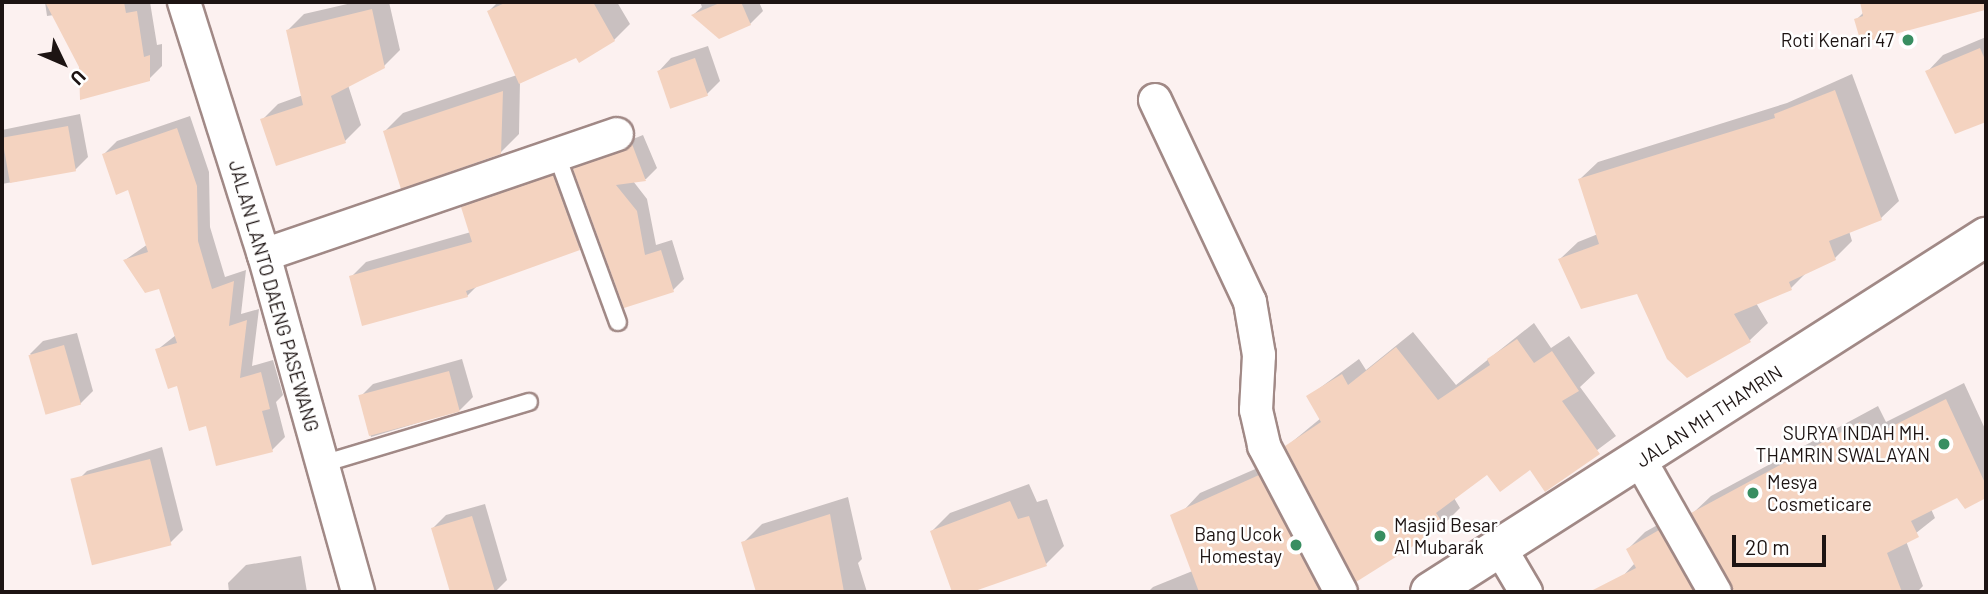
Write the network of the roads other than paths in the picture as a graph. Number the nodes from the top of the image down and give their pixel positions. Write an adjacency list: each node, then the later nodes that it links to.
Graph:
1 (184, 2): 6 (street, JALAN LANTO DAENG PASEWANG)
2 (1154, 100): 13 (street)
3 (617, 134): 4 (street)
4 (556, 153): 6 (street); 7 (lane)
5 (1986, 237): 9 (main road, JALAN MH THAMRIN)
6 (264, 255): 10 (street, JALAN LANTO DAENG PASEWANG)
7 (618, 323)
8 (529, 402): 10 (lane)
9 (1640, 460): 11 (main road, JALAN MH THAMRIN); 16 (street)
10 (322, 464): 12 (street, JALAN LANTO DAENG PASEWANG)
11 (1500, 548): 14 (main road, JALAN MH THAMRIN); 15 (street)
12 (358, 592)
13 (1341, 592)
14 (1430, 592)
15 (1526, 592)
16 (1715, 592)

